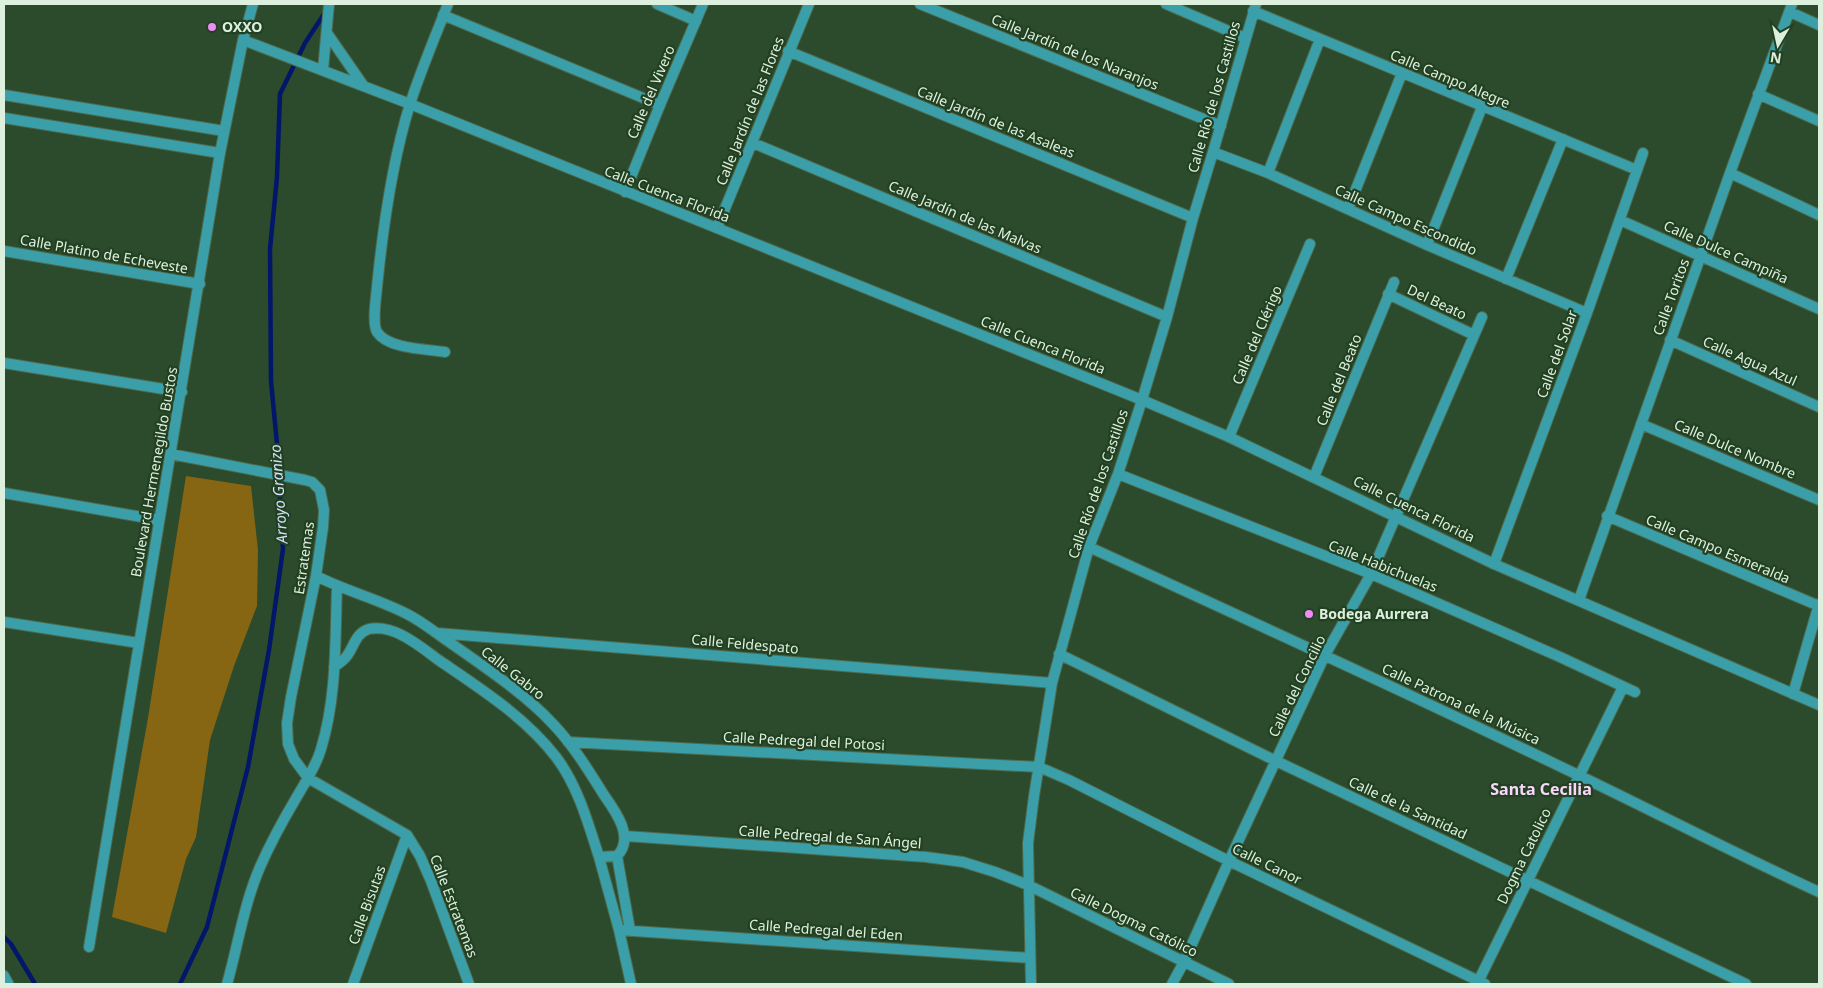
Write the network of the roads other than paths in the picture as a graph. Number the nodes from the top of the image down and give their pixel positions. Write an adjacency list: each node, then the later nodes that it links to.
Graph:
1 (253, 4): 17 (street, Boulevard Hermenegildo Bustos)
2 (329, 4): 14 (street)
3 (448, 4): 11 (street)
4 (657, 4): 12 (street)
5 (703, 4): 12 (street, Calle del Vivero)
6 (809, 4): 18 (street, Calle Jardín de las Flores)
7 (920, 4): 29 (street, Calle Jardín de los Naranjos)
8 (1166, 4): 15 (street)
9 (1255, 7): 15 (street, Calle Río de los Castillos); 16 (street, Calle Campo Alegre)
10 (1791, 8): 13 (street); 22 (street, Calle Toritos)
11 (443, 16): 24 (street); 25 (street)
12 (696, 21): 25 (street, Calle del Vivero)
13 (1819, 25)
14 (328, 28): 19 (street); 21 (street)
15 (1245, 38): 29 (street, Calle Río de los Castillos)
16 (1320, 39): 20 (street, Calle Campo Alegre); 37 (street)
17 (244, 40): 19 (street, Calle Cuenca Florida); 30 (street, Boulevard Hermenegildo Bustos)
18 (788, 52): 32 (street, Calle Jardín de las Flores); 42 (street, Calle Jardín de las Asaleas)
19 (323, 70): 21 (street, Calle Cuenca Florida)
20 (1402, 73): 26 (street, Calle Campo Alegre); 40 (street)
21 (364, 86): 24 (street, Calle Cuenca Florida)
22 (1758, 94): 28 (street); 38 (street, Calle Toritos)
23 (4, 95): 30 (street)
24 (410, 104): 39 (street, Calle Cuenca Florida); 59 (street)
25 (660, 105): 39 (street, Calle del Vivero)
26 (1482, 107): 31 (street, Calle Campo Alegre); 46 (street)
27 (4, 118): 34 (street)
28 (1819, 121)
29 (1221, 126): 33 (street, Calle Río de los Castillos)
30 (224, 131): 34 (street, Boulevard Hermenegildo Bustos)
31 (1563, 139): 36 (street, Calle Campo Alegre); 49 (street)
32 (753, 143): 44 (street, Calle Jardín de las Flores); 55 (street, Calle Jardín de las Malvas)
33 (1213, 152): 37 (street, Calle Campo Escondido); 42 (street, Calle Río de los Castillos)
34 (220, 153): 51 (street, Boulevard Hermenegildo Bustos)
35 (1643, 153): 36 (street, Calle del Solar)
36 (1637, 170): 43 (street, Calle del Solar)
37 (1268, 173): 40 (street, Calle Campo Escondido)
38 (1730, 173): 41 (street); 48 (street, Calle Toritos)
39 (625, 192): 44 (street, Calle Cuenca Florida)
40 (1348, 209): 46 (street, Calle Campo Escondido)
41 (1819, 215)
42 (1192, 218): 55 (street, Calle Río de los Castillos)
43 (1620, 220): 48 (street, Calle Dulce Campiña); 54 (street, Calle del Solar)
44 (717, 228): 62 (street, Calle Cuenca Florida)
45 (1310, 244): 65 (street, Calle del Clérigo)
46 (1427, 245): 49 (street, Calle Campo Escondido)
47 (4, 251): 51 (street, Calle Platino de Echeveste)
48 (1701, 255): 53 (street, Calle Dulce Campiña); 58 (street, Calle Toritos)
49 (1506, 279): 54 (street, Calle Campo Escondido)
50 (1394, 282): 52 (street, Calle del Beato)
51 (200, 284): 61 (street, Boulevard Hermenegildo Bustos)
52 (1388, 294): 57 (street, Del Beato); 68 (street, Calle del Beato)
53 (1819, 309)
54 (1587, 313): 75 (street, Calle del Solar)
55 (1167, 317): 62 (street, Calle Río de los Castillos)
56 (1482, 317): 57 (street, Calle del Concilio)
57 (1474, 334): 71 (street, Calle del Concilio)
58 (1670, 340): 63 (street, Calle Agua Azul); 64 (street, Calle Toritos)
59 (445, 352)
60 (4, 363): 61 (street)
61 (182, 392): 66 (street, Boulevard Hermenegildo Bustos)
62 (1142, 400): 65 (street, Calle Cuenca Florida); 67 (street, Calle Río de los Castillos)
63 (1819, 407)
64 (1641, 424): 70 (street, Calle Dulce Nombre); 72 (street, Calle Toritos)
65 (1229, 437): 68 (street, Calle Cuenca Florida)
66 (171, 454): 73 (street, Boulevard Hermenegildo Bustos); 77 (street, Estratemas)
67 (1118, 474): 74 (street, Calle Río de los Castillos); 76 (street, Calle Habichuelas)
68 (1314, 477): 71 (street, Calle Cuenca Florida)
69 (4, 493): 73 (street)
70 (1819, 500)
71 (1397, 516): 75 (street, Calle Cuenca Florida); 76 (street, Calle del Concilio)
72 (1607, 516): 79 (street, Calle Toritos); 80 (street, Calle Campo Esmeralda)
73 (159, 520): 83 (street, Boulevard Hermenegildo Bustos)
74 (1090, 547): 84 (street, Calle Río de los Castillos); 85 (street, Calle Patrona de la Música)
75 (1494, 564): 79 (street, Calle Cuenca Florida)
76 (1371, 574): 85 (street, Calle del Concilio); 88 (street, Calle Habichuelas)
77 (316, 576): 78 (street, Calle Gabro); 96 (street, Estratemas)
78 (337, 587): 82 (street, Calle Gabro); 86 (street)
79 (1579, 600): 90 (street, Calle Cuenca Florida)
80 (1819, 605): 90 (street)
81 (4, 622): 83 (street)
82 (436, 633): 87 (street, Calle Feldespato); 92 (street, Calle Gabro)
83 (139, 643): 106 (street, Boulevard Hermenegildo Bustos)
84 (1059, 654): 87 (street, Calle Río de los Castillos); 93 (street, Calle de la Santidad)
85 (1325, 655): 93 (street, Calle del Concilio); 95 (street, Calle Patrona de la Música)
86 (334, 667): 96 (street); 100 (street)
87 (1052, 682): 94 (street, Calle Río de los Castillos)
88 (1623, 687): 89 (street, Calle Habichuelas); 95 (street, Dogma Catolico)
89 (1634, 692)
90 (1793, 694): 91 (street, Calle Cuenca Florida)
91 (1819, 705)
92 (568, 742): 94 (street, Calle Pedregal del Potosi); 98 (street, Calle Gabro)
93 (1276, 761): 101 (street, Calle del Concilio); 102 (street, Calle de la Santidad)
94 (1039, 767): 101 (street, Calle Canor); 103 (street, Calle Río de los Castillos)
95 (1579, 775): 102 (street, Dogma Catolico); 104 (street, Calle Patrona de la Música)
96 (308, 778): 97 (street, Calle Estratemas); 112 (street)
97 (407, 835): 113 (street, Calle Bisutas); 114 (street, Calle Estratemas)
98 (625, 836): 99 (street); 103 (street, Calle Pedregal de San Ángel)
99 (617, 856): 100 (street); 105 (street)
100 (600, 857): 105 (street)
101 (1229, 861): 108 (street, Calle del Concilio); 110 (street, Calle Canor)
102 (1528, 880): 110 (street, Dogma Catolico); 119 (street, Calle de la Santidad)
103 (1028, 885): 107 (street, Calle Río de los Castillos); 108 (street, Calle Dogma Católico)
104 (1819, 892)
105 (624, 930): 107 (street, Calle Pedregal del Eden); 115 (street)
106 (90, 947)
107 (1030, 958): 116 (street, Calle Río de los Castillos)
108 (1184, 962): 117 (street, Calle del Concilio); 118 (street, Calle Dogma Católico)
109 (4, 975): 111 (lane)
110 (1480, 983)
111 (9, 984)
112 (227, 984)
113 (353, 984)
114 (469, 984)
115 (631, 984)
116 (1031, 984)
117 (1172, 984)
118 (1229, 984)
119 (1746, 984)

